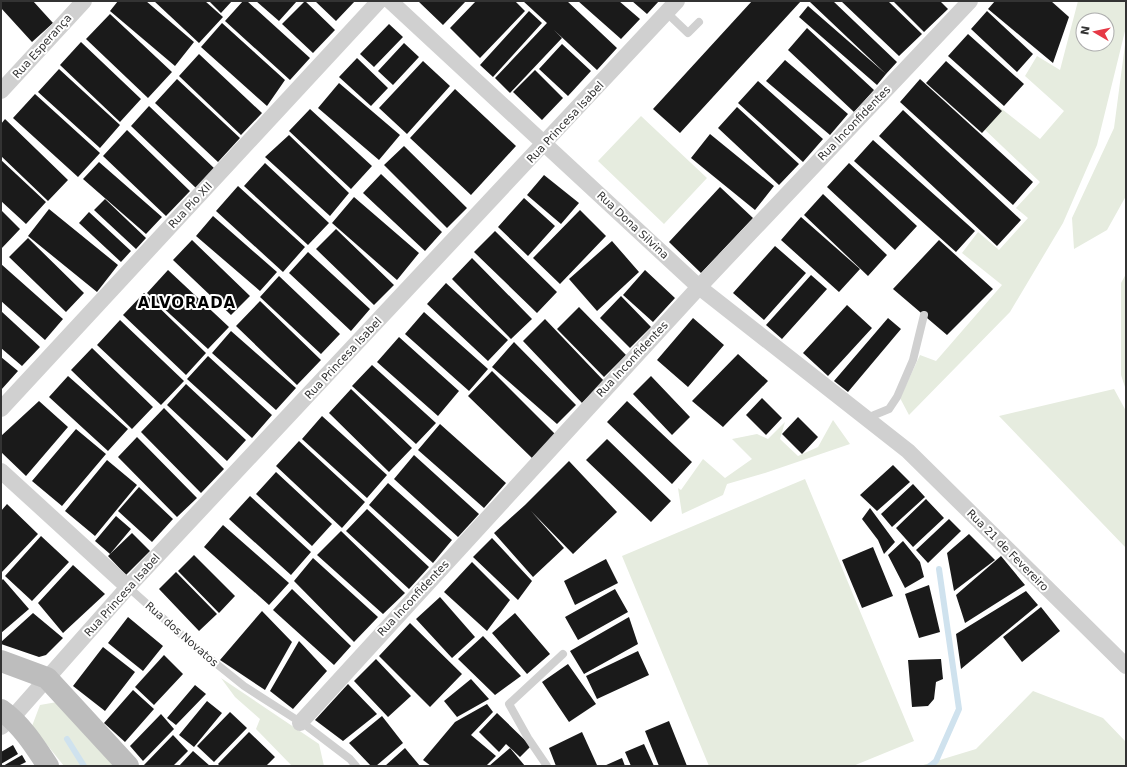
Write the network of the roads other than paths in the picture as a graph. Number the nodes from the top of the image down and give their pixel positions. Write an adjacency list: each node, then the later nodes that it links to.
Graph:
1 (84, 1): 7 (street, Rua Esperança)
2 (378, 1): 11 (street, Rua Pio XII)
3 (390, 1): 8 (street, Rua Dona Silvina)
4 (970, 1): 9 (street, Rua Inconfidentes)
5 (672, 7): 6 (lane); 8 (street, Rua Princesa Isabel)
6 (699, 22)
7 (1, 91)
8 (544, 144): 9 (street, Rua Dona Silvina); 15 (street, Rua Princesa Isabel)
9 (699, 286): 12 (street, Rua Dona Silvina); 21 (street, Rua Inconfidentes)
10 (924, 316): 12 (lane)
11 (1, 409)
12 (867, 418): 13 (street, Rua Dona Silvina)
13 (888, 435): 18 (street, Rua 21 de Fevereiro)
14 (1, 472): 15 (street, Rua dos Novatos)
15 (128, 587): 19 (street, Rua Princesa Isabel); 21 (lane, Rua dos Novatos)
16 (563, 654): 25 (lane)
17 (1, 661): 19 (street)
18 (1126, 666)
19 (46, 678): 20 (street, Rua Princesa Isabel); 23 (street)
20 (5, 718): 22 (street)
21 (300, 723): 24 (lane, Rua dos Novatos)
22 (48, 766)
23 (128, 766)
24 (356, 766)
25 (547, 766)

